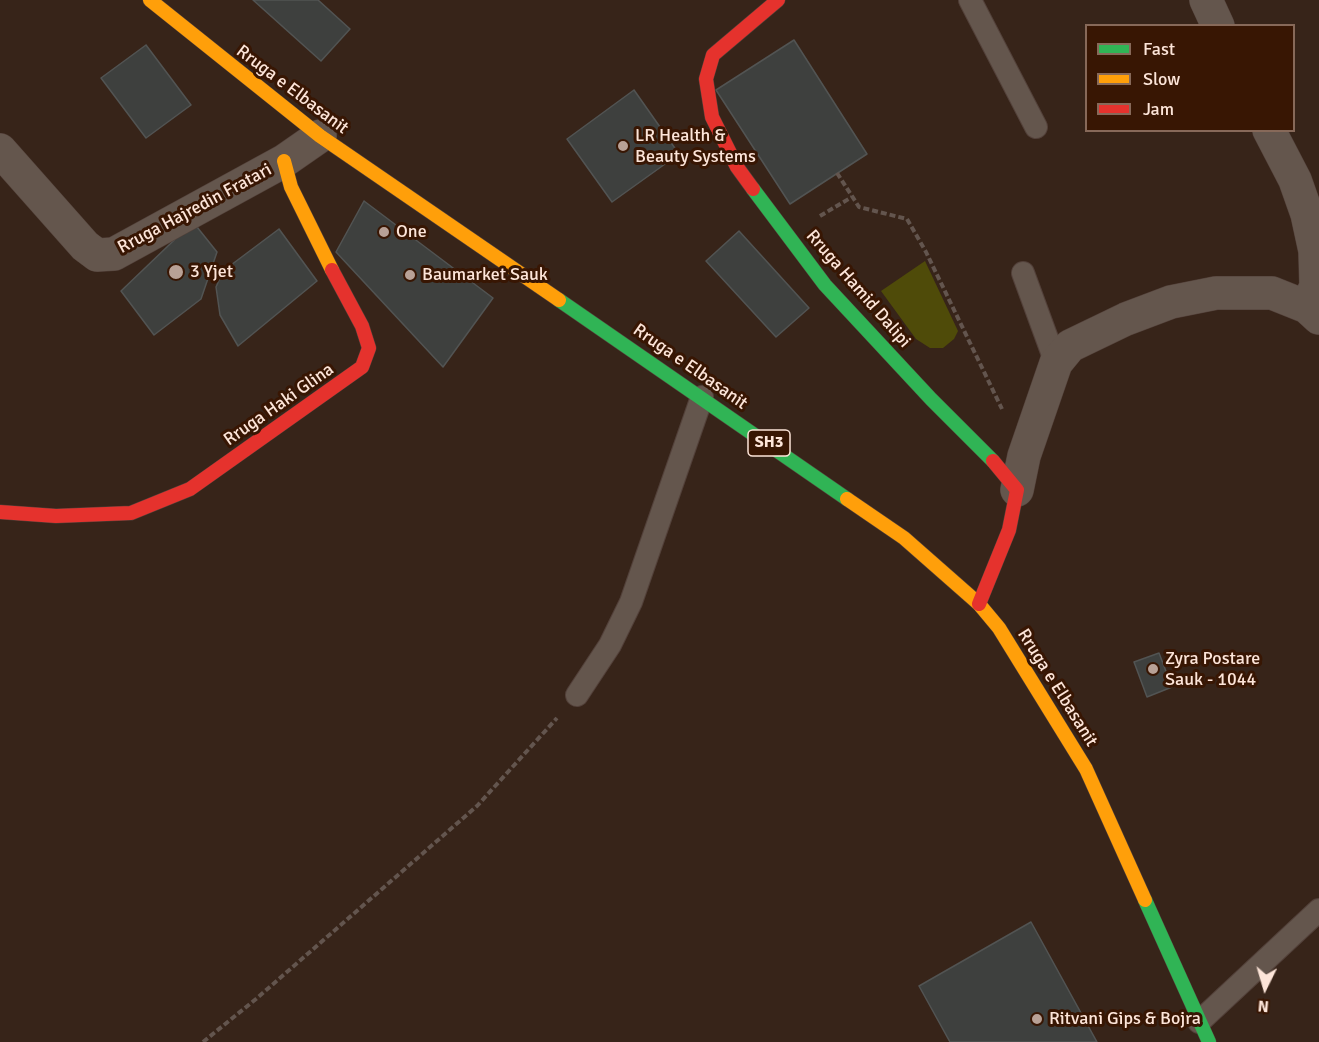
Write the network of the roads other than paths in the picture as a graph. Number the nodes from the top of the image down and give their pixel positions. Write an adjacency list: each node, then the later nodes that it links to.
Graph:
1 (185, 0): 5 (lane)
2 (778, 0): 16 (main road, Rruga Hamid Dalipi)
3 (970, 0): 7 (lane)
4 (1206, 0): 6 (street)
5 (158, 8): 9 (main road, Rruga e Elbasanit / SH3)
6 (1217, 24)
7 (1036, 127)
8 (1270, 132): 13 (street)
9 (320, 136): 11 (street, Rruga Hajredin Fratari); 15 (main road, Rruga e Elbasanit / SH3)
10 (0, 150): 11 (street, Rruga Hajredin Fratari)
11 (284, 161): 17 (main road, Rruga Haki Glina)
12 (1023, 273): 14 (lane)
13 (1313, 312): 14 (street)
14 (1056, 363): 16 (street)
15 (702, 397): 18 (main road, Rruga e Elbasanit / SH3); 19 (lane)
16 (1017, 490): 18 (main road)
17 (0, 512)
18 (979, 604): 21 (main road, Rruga e Elbasanit / SH3)
19 (577, 695)
20 (1319, 910): 21 (lane)
21 (1204, 1032)

